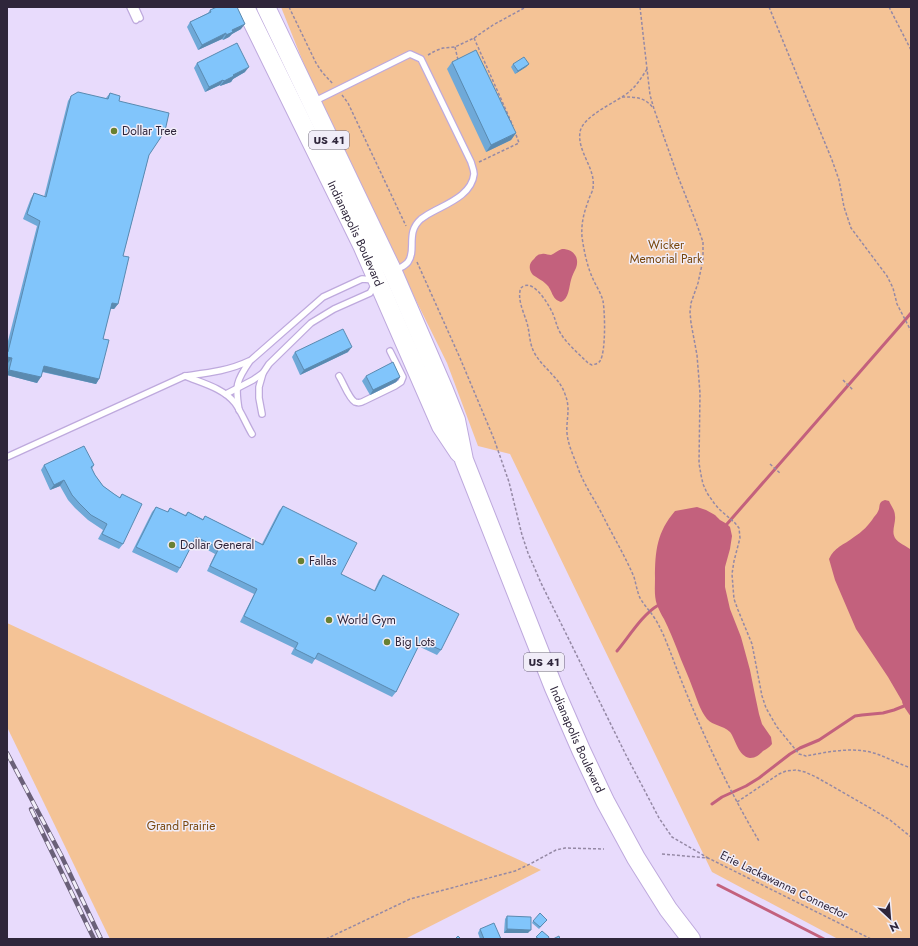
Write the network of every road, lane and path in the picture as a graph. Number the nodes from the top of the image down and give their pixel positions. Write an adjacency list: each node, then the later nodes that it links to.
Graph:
1 (130, 7): 2 (lane)
2 (135, 7)
3 (245, 7): 23 (highway, Indianapolis Boulevard / US 41)
4 (266, 7): 18 (highway, Indianapolis Boulevard / US 41)
5 (289, 7): 16 (path)
6 (526, 7): 10 (path)
7 (640, 7): 15 (path)
8 (769, 7): 24 (path)
9 (889, 7): 12 (path)
10 (474, 38): 11 (path); 20 (path)
11 (455, 47): 13 (path); 14 (path)
12 (911, 50)
13 (421, 59): 16 (lane); 20 (lane)
14 (459, 63)
15 (646, 69): 17 (path); 19 (path)
16 (338, 90): 18 (lane); 21 (path)
17 (621, 97): 19 (path); 41 (path)
18 (312, 103): 23 (highway, Indianapolis Boulevard / US 41)
19 (654, 110): 40 (path)
20 (472, 166): 22 (lane)
21 (406, 226)
22 (412, 248): 23 (lane); 46 (path)
23 (386, 276): 26 (lane); 27 (lane); 48 (highway, Indianapolis Boulevard / US 41)
24 (911, 331)
25 (390, 351): 29 (lane)
26 (250, 361): 28 (lane); 31 (lane)
27 (263, 373): 31 (lane); 35 (lane)
28 (185, 376): 33 (lane); 37 (lane)
29 (340, 376)
30 (843, 380): 32 (path)
31 (236, 390): 33 (lane); 34 (lane)
32 (853, 390)
33 (226, 394): 34 (lane)
34 (239, 410): 36 (lane)
35 (262, 414)
36 (252, 434)
37 (7, 457)
38 (770, 464): 39 (path)
39 (781, 474)
40 (911, 768)
41 (737, 803): 42 (path); 43 (path)
42 (911, 837)
43 (758, 841)
44 (604, 849): 47 (path)
45 (662, 854): 46 (path, Erie Lackawanna Connector)
46 (708, 858): 49 (path, Erie Lackawanna Connector)
47 (326, 939)
48 (691, 939)
49 (871, 939)

